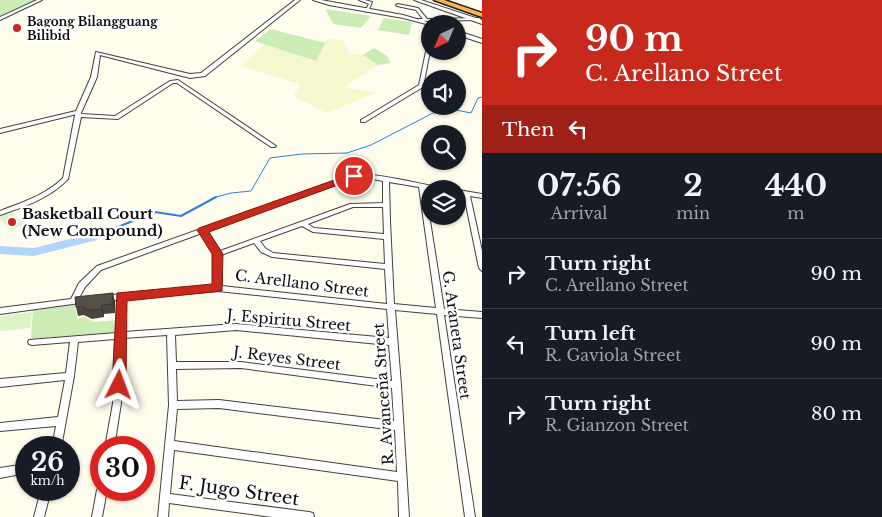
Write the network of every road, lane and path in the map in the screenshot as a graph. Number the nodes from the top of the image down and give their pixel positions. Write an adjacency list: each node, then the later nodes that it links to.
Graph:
1 (40, 0): 12 (street)
2 (298, 0): 19 (street)
3 (315, 0): 10 (street)
4 (361, 0): 10 (street)
5 (416, 0): 14 (street)
6 (437, 0): 14 (highway)
7 (455, 0): 9 (highway)
8 (398, 5): 11 (street)
9 (482, 9)
10 (367, 11): 13 (street)
11 (421, 15)
12 (0, 19)
13 (421, 19)
14 (479, 19): 15 (street)
15 (466, 20)
16 (466, 36): 17 (street)
17 (482, 41)
18 (426, 60): 20 (street)
19 (78, 114): 21 (street); 22 (street); 28 (street)
20 (363, 121)
21 (0, 131)
22 (273, 146)
23 (386, 179): 24 (street); 27 (street, R. Avanceña Street); 31 (street)
24 (421, 186)
25 (467, 194): 26 (street); 36 (street)
26 (482, 196)
27 (386, 205): 29 (street); 32 (street, R. Avanceña Street)
28 (0, 213)
29 (302, 223): 32 (street); 33 (street)
30 (428, 225): 41 (street, G. Araneta Street)
31 (203, 230): 34 (street); 39 (street)
32 (388, 237): 35 (street, R. Avanceña Street)
33 (255, 240): 34 (street); 35 (street)
34 (218, 254): 37 (street)
35 (388, 267): 40 (street, R. Avanceña Street)
36 (482, 268)
37 (218, 288): 38 (street, C. Arellano Street); 40 (street, C. Arellano Street)
38 (121, 297): 39 (street, C. Arellano Street); 45 (street)
39 (74, 301): 42 (street, C. Arellano Street)
40 (391, 307): 41 (street, C. Arellano Street); 48 (street, R. Avanceña Street)
41 (440, 310): 43 (street, C. Arellano Street); 71 (street, G. Araneta Street)
42 (0, 311)
43 (482, 315)
44 (171, 332): 45 (street, J. Espiritu Street); 48 (street, J. Espiritu Street); 49 (street)
45 (120, 336): 46 (street, J. Espiritu Street); 58 (street)
46 (74, 339): 47 (street, J. Espiritu Street); 50 (street)
47 (32, 342)
48 (394, 342): 52 (street, R. Avanceña Street)
49 (172, 366): 52 (street, J. Reyes Street); 53 (street)
50 (70, 376): 51 (street); 54 (street)
51 (0, 383)
52 (397, 385): 55 (street, R. Avanceña Street)
53 (174, 405): 55 (street); 59 (street)
54 (62, 421): 56 (street); 57 (street)
55 (399, 426): 62 (street, R. Avanceña Street)
56 (0, 427)
57 (59, 436)
58 (111, 436)
59 (171, 444): 62 (street); 63 (street)
60 (15, 471): 61 (street)
61 (0, 473)
62 (402, 477): 70 (street, R. Avanceña Street)
63 (165, 498): 68 (street); 69 (street, F. Jugo Street)
64 (43, 501): 66 (street)
65 (100, 501): 67 (street)
66 (39, 517)
67 (97, 517)
68 (162, 517)
69 (309, 517)
70 (404, 517)
71 (470, 517)

